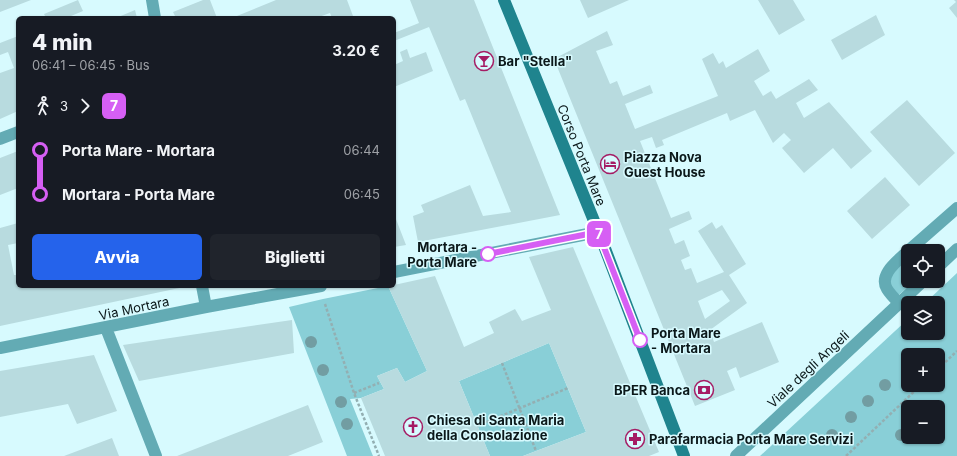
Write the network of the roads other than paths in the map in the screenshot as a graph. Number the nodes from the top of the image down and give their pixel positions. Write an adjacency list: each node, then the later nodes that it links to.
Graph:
1 (152, 0): 3 (street)
2 (504, 0): 7 (street, Corso Porta Mare)
3 (155, 16)
4 (16, 133): 5 (street)
5 (0, 139)
6 (957, 208): 8 (street)
7 (598, 232): 12 (street); 21 (street, Corso Porta Mare)
8 (916, 244)
9 (957, 249): 11 (street)
10 (901, 258): 16 (street)
11 (945, 260)
12 (396, 272)
13 (202, 288): 17 (street)
14 (308, 288): 17 (street, Via Mortara)
15 (915, 288): 16 (street, Viale degli Angeli)
16 (899, 303): 22 (street, Viale degli Angeli)
17 (206, 307): 18 (street, Via Mortara)
18 (106, 328): 19 (street, Via Mortara); 20 (street)
19 (0, 348)
20 (156, 456)
21 (684, 456)
22 (736, 456)

